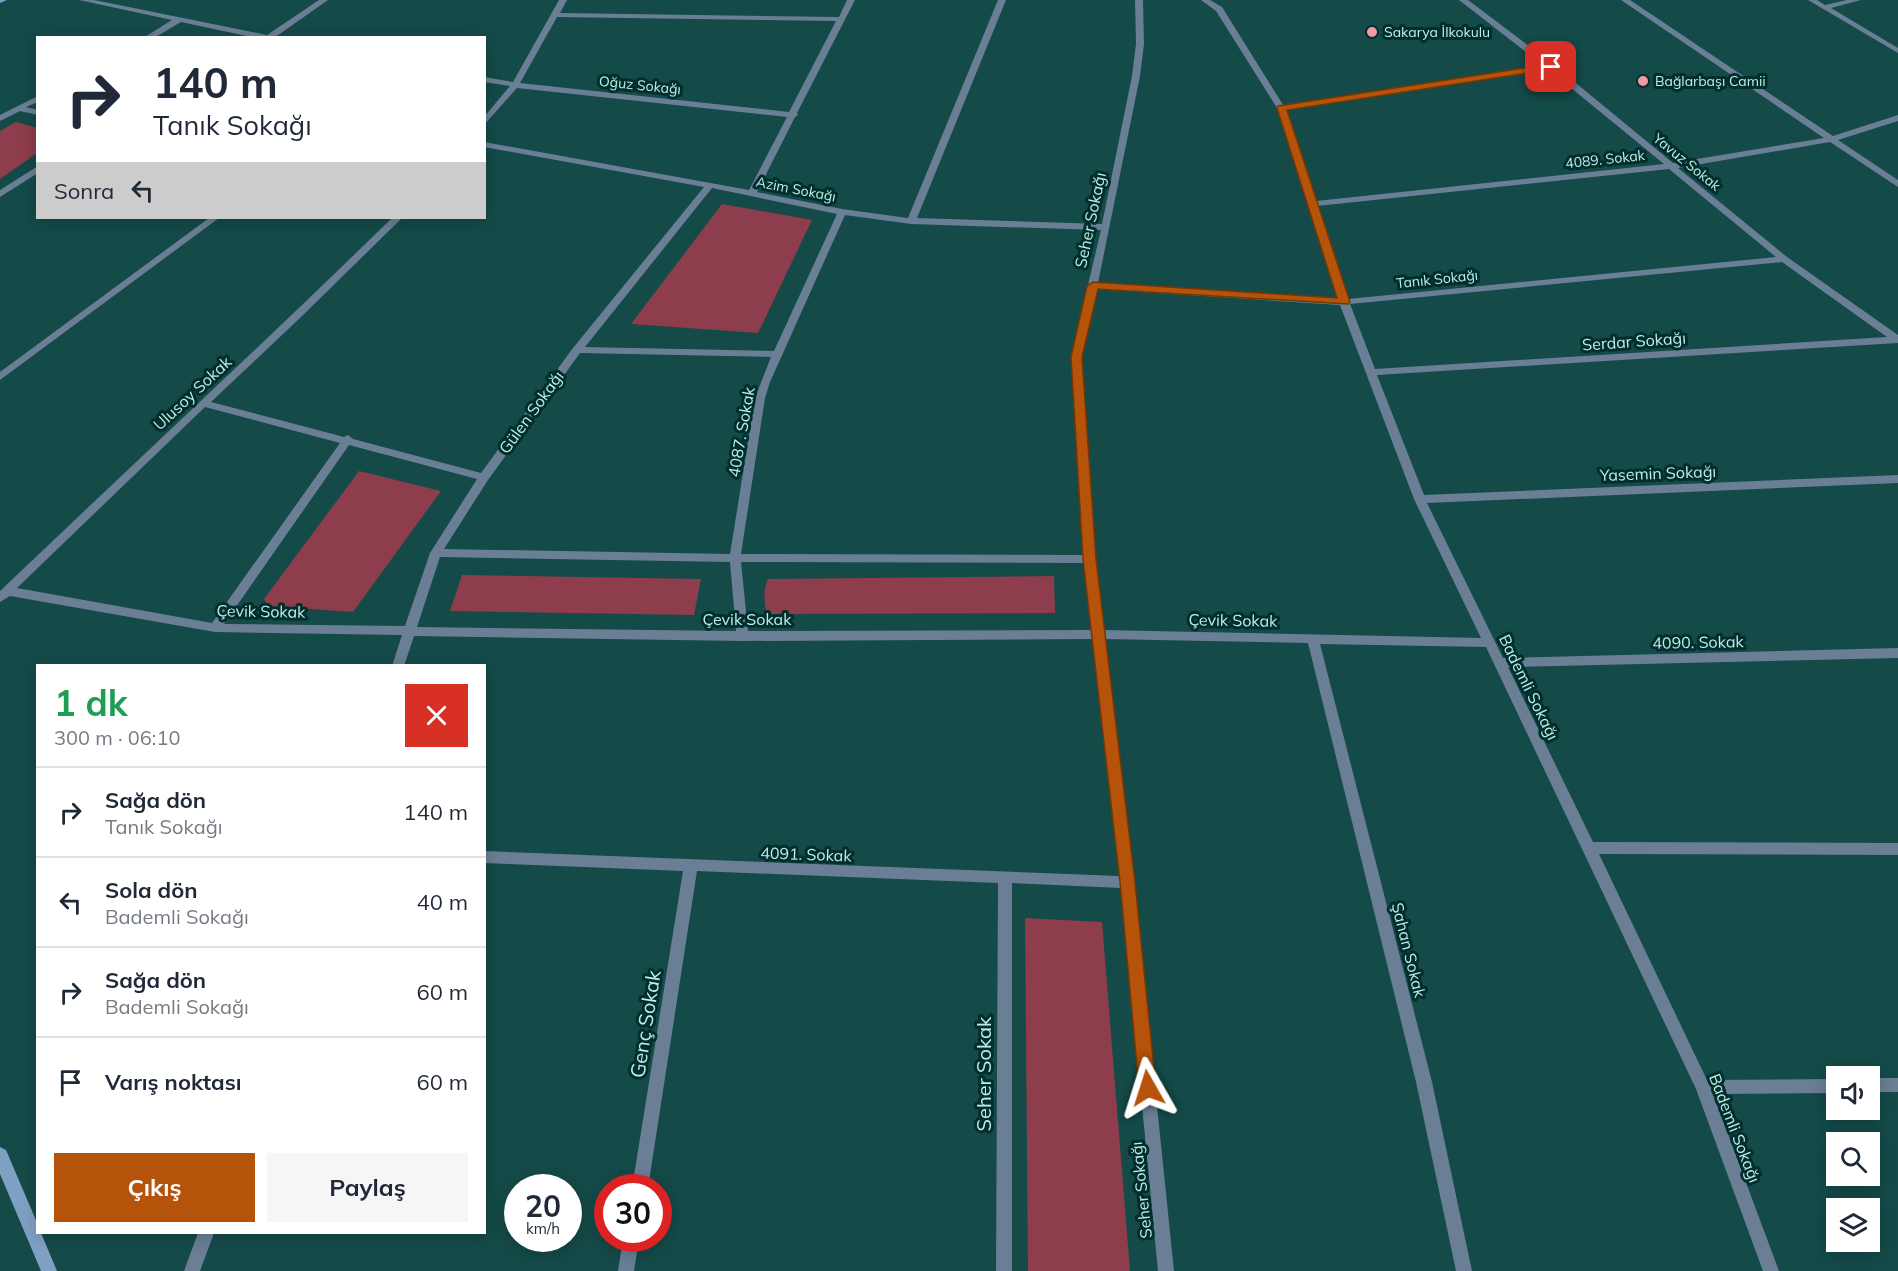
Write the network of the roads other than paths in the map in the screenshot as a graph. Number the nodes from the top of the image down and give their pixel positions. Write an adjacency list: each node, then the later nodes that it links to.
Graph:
1 (83, 0): 15 (street)
2 (324, 0): 18 (street)
3 (563, 0): 13 (street)
4 (851, 0): 14 (street)
5 (1002, 0): 43 (street)
6 (1139, 0): 44 (street, Seher Sokağı)
7 (1205, 0): 25 (street, Bademli Sokağı)
8 (1462, 0): 20 (street, Yavuz Sokak)
9 (1625, 0): 31 (street)
10 (1812, 0): 12 (street)
11 (1857, 0): 12 (street)
12 (1825, 7): 19 (street)
13 (555, 15): 14 (street); 22 (street)
14 (842, 19): 27 (street)
15 (179, 20): 16 (street); 17 (street)
16 (151, 36)
17 (264, 36)
18 (270, 36)
19 (1898, 51)
20 (1551, 67): 25 (street); 33 (street, Yavuz Sokak)
21 (486, 79): 22 (street, Oğuz Sokağı)
22 (515, 85): 27 (street, Oğuz Sokağı); 30 (street)
23 (36, 99): 24 (street)
24 (20, 108): 26 (street); 28 (street)
25 (1281, 108): 39 (street, Bademli Sokağı)
26 (36, 112)
27 (794, 115): 38 (street)
28 (0, 118)
29 (1898, 118): 31 (street, 4089. Sokak)
30 (486, 121)
31 (1832, 139): 33 (street, 4089. Sokak); 35 (street)
32 (486, 144): 36 (street, Azim Sokağı)
33 (1672, 166): 39 (street, 4089. Sokak); 45 (street, Yavuz Sokak)
34 (36, 170): 37 (street)
35 (1898, 184)
36 (710, 185): 38 (street, Azim Sokağı); 49 (street, Gülen Sokağı)
37 (0, 194)
38 (751, 194): 40 (street, Azim Sokağı)
39 (1311, 204): 47 (street, Bademli Sokağı)
40 (843, 212): 43 (street, Azim Sokağı); 50 (street, 4087. Sokak)
41 (213, 219): 52 (street)
42 (396, 219): 53 (street, Ulusoy Sokak)
43 (911, 221): 44 (street, Azim Sokağı)
44 (1106, 227): 46 (street, Seher Sokağı)
45 (1784, 259): 47 (street, Tanık Sokağı); 48 (street, Yavuz Sokak)
46 (1093, 286): 47 (street, Tanık Sokağı); 60 (street, Seher Sokağı)
47 (1344, 302): 51 (street, Bademli Sokağı)
48 (1897, 340): 51 (street, Serdar Sokağı)
49 (577, 350): 50 (street); 55 (street, Gülen Sokağı)
50 (778, 354): 59 (street, 4087. Sokak)
51 (1372, 372): 57 (street, Bademli Sokağı)
52 (0, 377)
53 (203, 403): 54 (street); 61 (street, Ulusoy Sokak)
54 (348, 439): 55 (street); 62 (street)
55 (484, 477): 58 (street, Gülen Sokağı)
56 (1898, 479): 57 (street, Yasemin Sokağı)
57 (1420, 499): 67 (street, Bademli Sokağı)
58 (436, 553): 59 (street); 63 (street, Gülen Sokağı)
59 (735, 558): 60 (street); 65 (street, 4087. Sokak)
60 (1089, 559): 64 (street, Seher Sokağı)
61 (4, 595): 62 (street, Çevik Sokak)
62 (215, 628): 63 (street, Çevik Sokak)
63 (410, 629): 65 (street, Çevik Sokak); 70 (street, Gülen Sokağı)
64 (1099, 634): 65 (street, Çevik Sokak); 66 (street, Çevik Sokak); 76 (street, Seher Sokağı)
65 (742, 636)
66 (1313, 639): 67 (street, Çevik Sokak); 90 (street, Şahan Sokak)
67 (1489, 644): 69 (street, Bademli Sokağı)
68 (1898, 653): 69 (street, 4090. Sokak)
69 (1499, 663): 71 (street, Bademli Sokağı)
70 (399, 664)
71 (1590, 848): 72 (street); 80 (street, Bademli Sokağı)
72 (1898, 849)
73 (486, 857): 74 (street, 4091. Sokak)
74 (691, 866): 75 (street, 4091. Sokak); 82 (street, Genç Sokak)
75 (1005, 878): 76 (street, 4091. Sokak); 88 (street, Seher Sokak)
76 (1127, 882): 89 (street, Seher Sokağı)
77 (1880, 1085): 78 (street)
78 (1898, 1085)
79 (1826, 1086): 80 (street)
80 (1703, 1087): 91 (street, Bademli Sokağı)
81 (0, 1155): 85 (main road)
82 (642, 1174)
83 (206, 1234): 86 (street)
84 (629, 1252): 87 (street)
85 (49, 1271)
86 (192, 1271)
87 (626, 1271)
88 (1004, 1271)
89 (1166, 1271)
90 (1464, 1271)
91 (1771, 1271)

